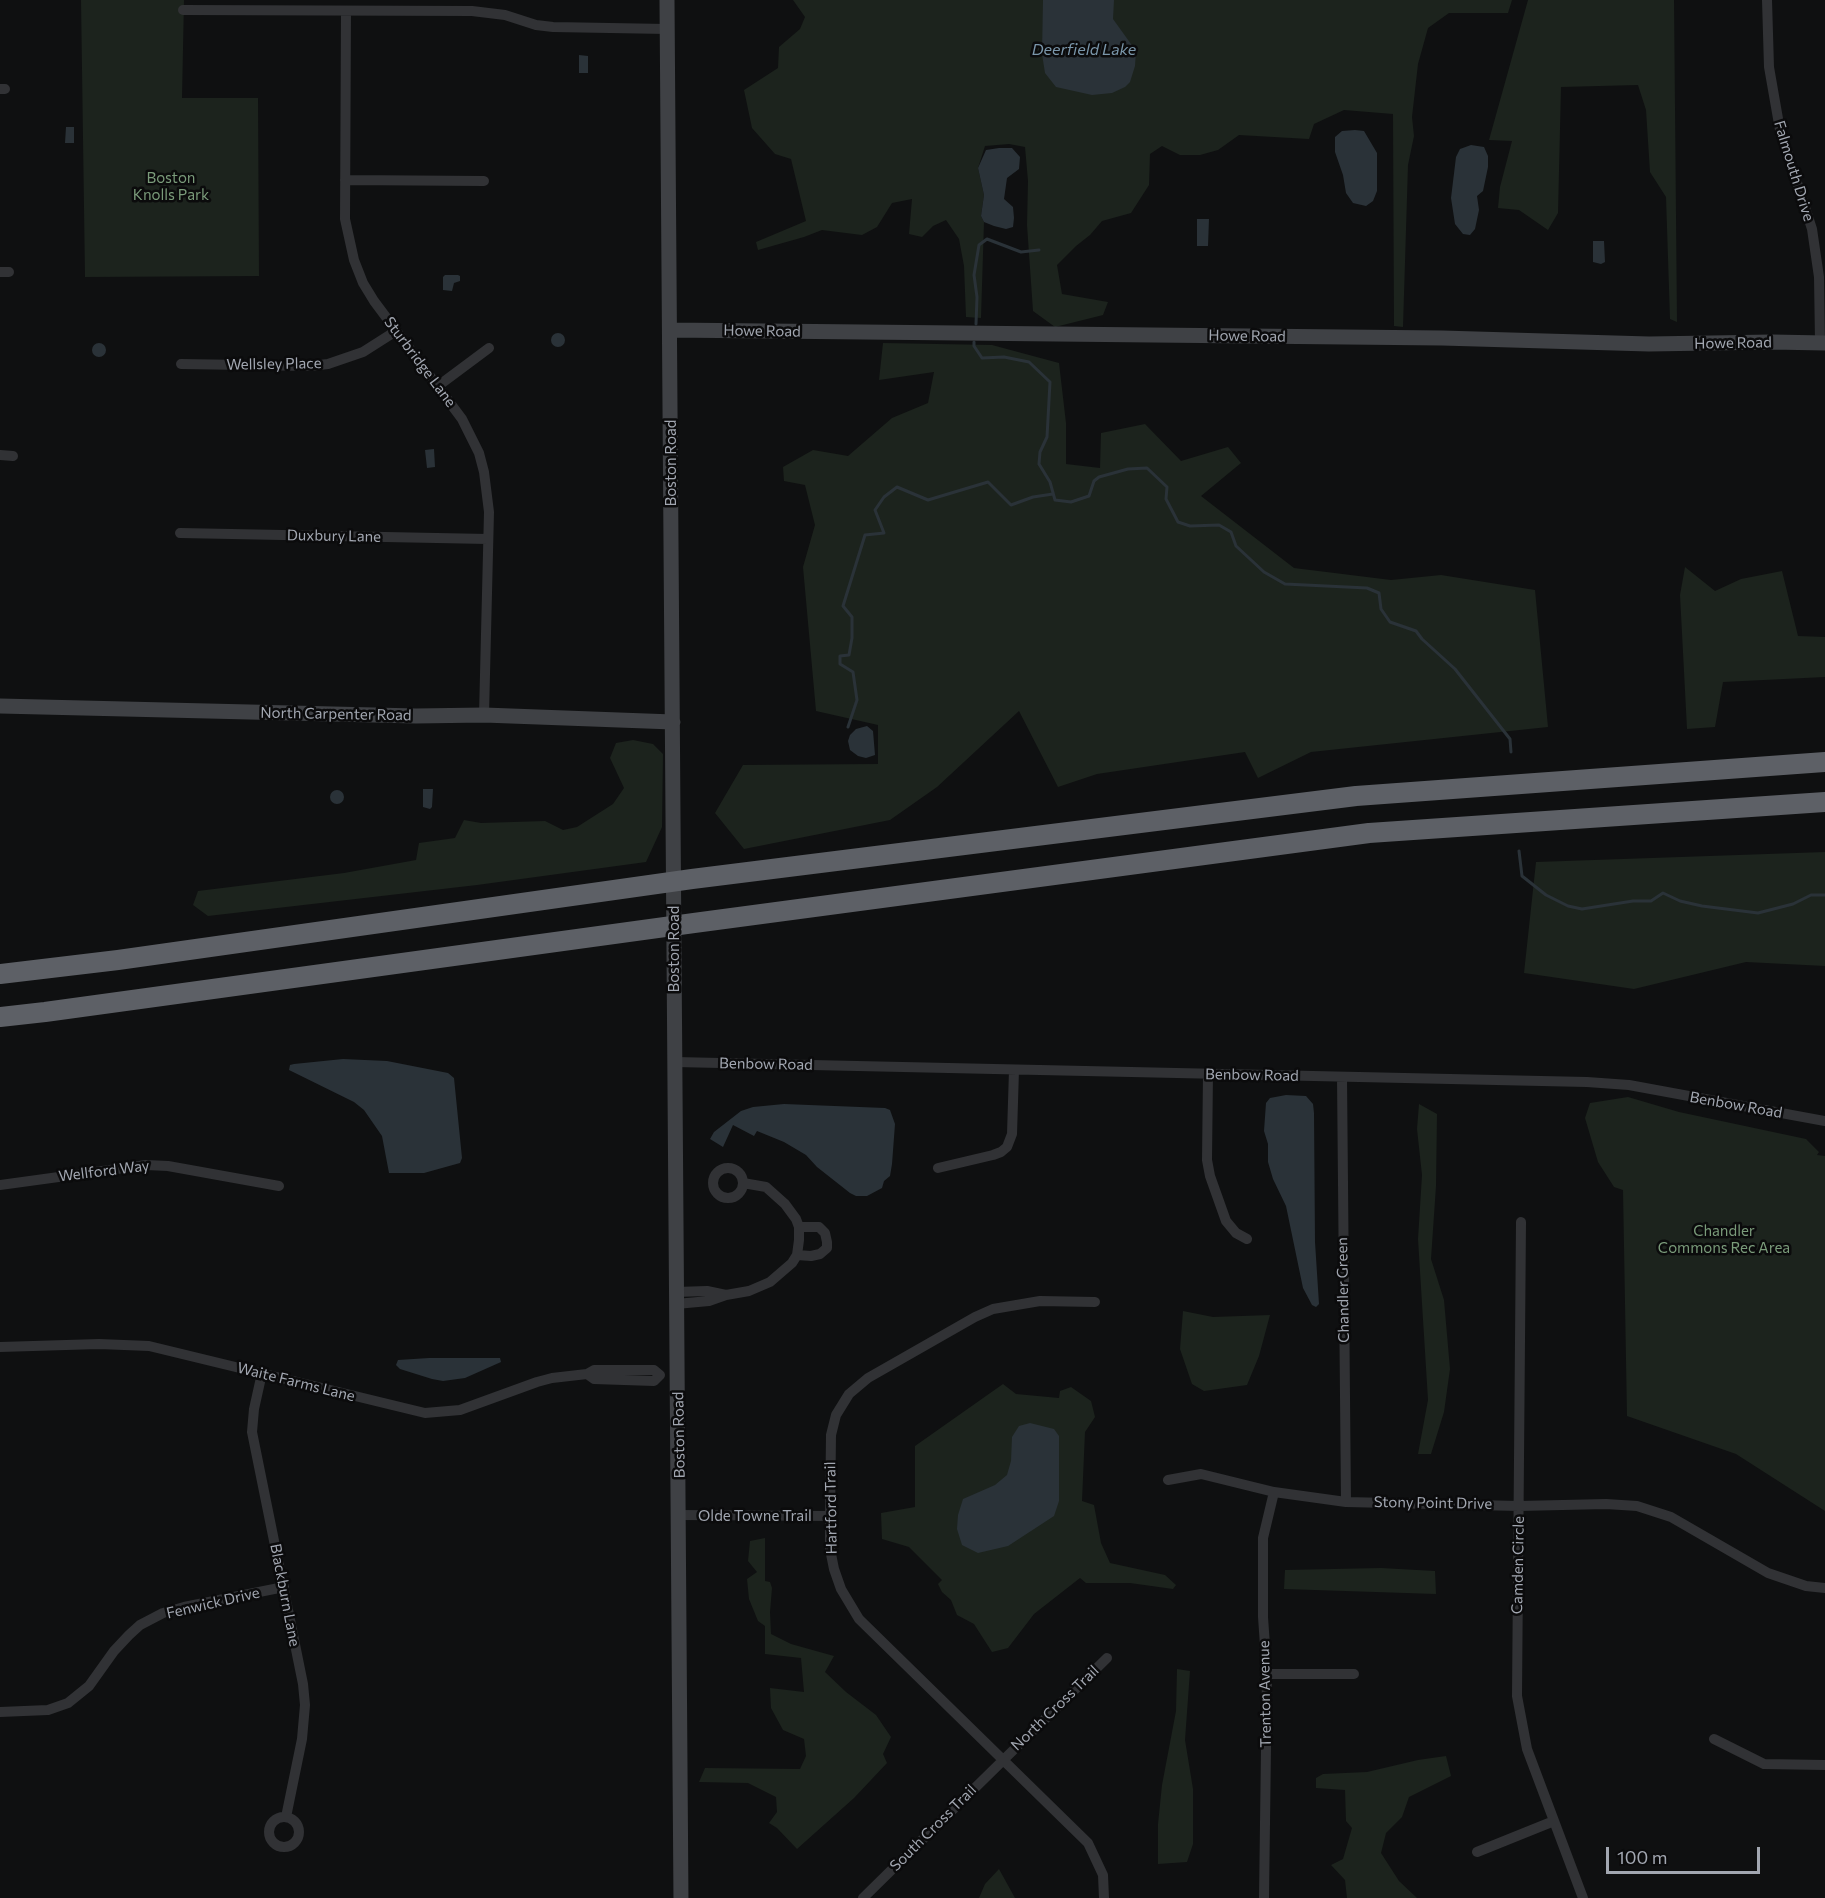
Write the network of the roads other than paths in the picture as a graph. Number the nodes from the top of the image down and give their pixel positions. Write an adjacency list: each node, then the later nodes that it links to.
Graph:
1 (667, 0): 5 (street, Boston Road)
2 (1767, 0): 10 (street, Falmouth Drive)
3 (183, 10): 4 (street)
4 (346, 11): 5 (street); 6 (street, Sturbridge Lane)
5 (667, 29): 8 (street, Boston Road)
6 (345, 180): 7 (street); 9 (street, Sturbridge Lane)
7 (484, 181)
8 (670, 330): 10 (street, Howe Road); 20 (street, Boston Road)
9 (396, 331): 12 (street, Wellsley Place); 13 (street, Sturbridge Lane)
10 (1823, 343)
11 (489, 348): 13 (street)
12 (181, 364)
13 (438, 386): 17 (street, Sturbridge Lane)
14 (0, 455): 15 (street)
15 (12, 456)
16 (180, 533): 17 (street, Duxbury Lane)
17 (488, 539): 19 (street, Sturbridge Lane)
18 (0, 706): 19 (street, North Carpenter Road)
19 (484, 715): 20 (street, North Carpenter Road)
20 (673, 722): 25 (street, Boston Road)
21 (1825, 762): 23 (highway)
22 (1825, 802): 24 (highway)
23 (0, 974)
24 (0, 1017)
25 (675, 1062): 26 (street, Benbow Road); 38 (street, Boston Road)
26 (1014, 1070): 27 (street, Benbow Road); 30 (street)
27 (1208, 1074): 28 (street, Benbow Road); 36 (street)
28 (1342, 1077): 29 (street, Benbow Road); 45 (street, Chandler Green)
29 (1825, 1121)
30 (938, 1168)
31 (743, 1183): 35 (street)
32 (0, 1185): 33 (street, Wellford Way)
33 (279, 1186)
34 (1521, 1222): 46 (street, Camden Circle)
35 (799, 1227): 37 (street); 37 (street)
36 (1247, 1239)
37 (797, 1255): 38 (street)
38 (676, 1298): 42 (street, Boston Road)
39 (1095, 1302): 48 (street, Hartford Trail)
40 (0, 1347): 41 (street, Waite Farms Lane)
41 (262, 1373): 42 (street, Waite Farms Lane); 49 (street, Blackburn Lane)
42 (678, 1375): 47 (street, Boston Road)
43 (1168, 1480): 44 (street, Stony Point Drive)
44 (1274, 1492): 45 (street, Stony Point Drive); 52 (street, Trenton Avenue)
45 (1346, 1502): 46 (street, Stony Point Drive)
46 (1519, 1506): 50 (street, Stony Point Drive); 59 (street, Camden Circle)
47 (680, 1515): 48 (street, Olde Towne Trail); 61 (street, Boston Road)
48 (830, 1516): 56 (street, Hartford Trail)
49 (284, 1587): 54 (street, Fenwick Drive); 58 (street, Blackburn Lane)
50 (1825, 1588)
51 (1107, 1658): 56 (street, North Cross Trail)
52 (1267, 1674): 53 (street); 64 (street, Trenton Avenue)
53 (1354, 1674)
54 (0, 1712)
55 (1713, 1739): 57 (street)
56 (1003, 1758): 62 (street, South Cross Trail); 63 (street, Hartford Trail)
57 (1825, 1765)
58 (286, 1817)
59 (1554, 1821): 60 (street); 65 (street, Camden Circle)
60 (1477, 1852)
61 (681, 1898)
62 (863, 1898)
63 (1104, 1898)
64 (1264, 1898)
65 (1583, 1898)

